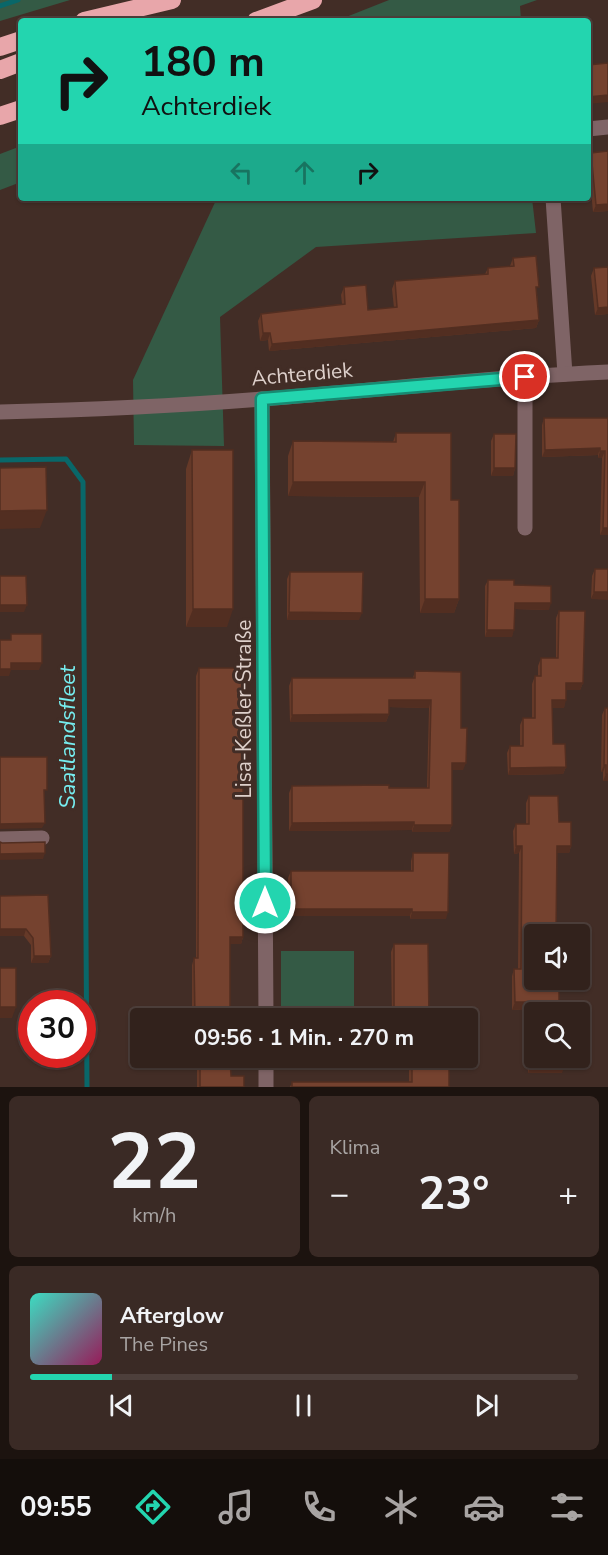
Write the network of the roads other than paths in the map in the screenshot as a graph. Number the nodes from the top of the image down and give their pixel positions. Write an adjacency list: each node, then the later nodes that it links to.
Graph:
1 (172, 0): 4 (highway)
2 (188, 0): 5 (highway)
3 (313, 0): 6 (highway)
4 (97, 18)
5 (140, 18)
6 (264, 18)
7 (18, 41): 8 (highway)
8 (0, 47)
9 (18, 63): 10 (highway)
10 (0, 70)
11 (608, 127): 12 (street)
12 (591, 129)
13 (552, 201): 15 (street)
14 (608, 372): 15 (street, Achterdiek)
15 (565, 374): 16 (street, Achterdiek)
16 (525, 377): 17 (street, Achterdiek); 19 (street)
17 (262, 399): 18 (street, Achterdiek); 22 (street, Lisa-Keßler-Straße)
18 (0, 412)
19 (525, 528)
20 (0, 838): 21 (street)
21 (42, 838)
22 (266, 1008)
23 (266, 1068): 24 (street)
24 (266, 1087)

